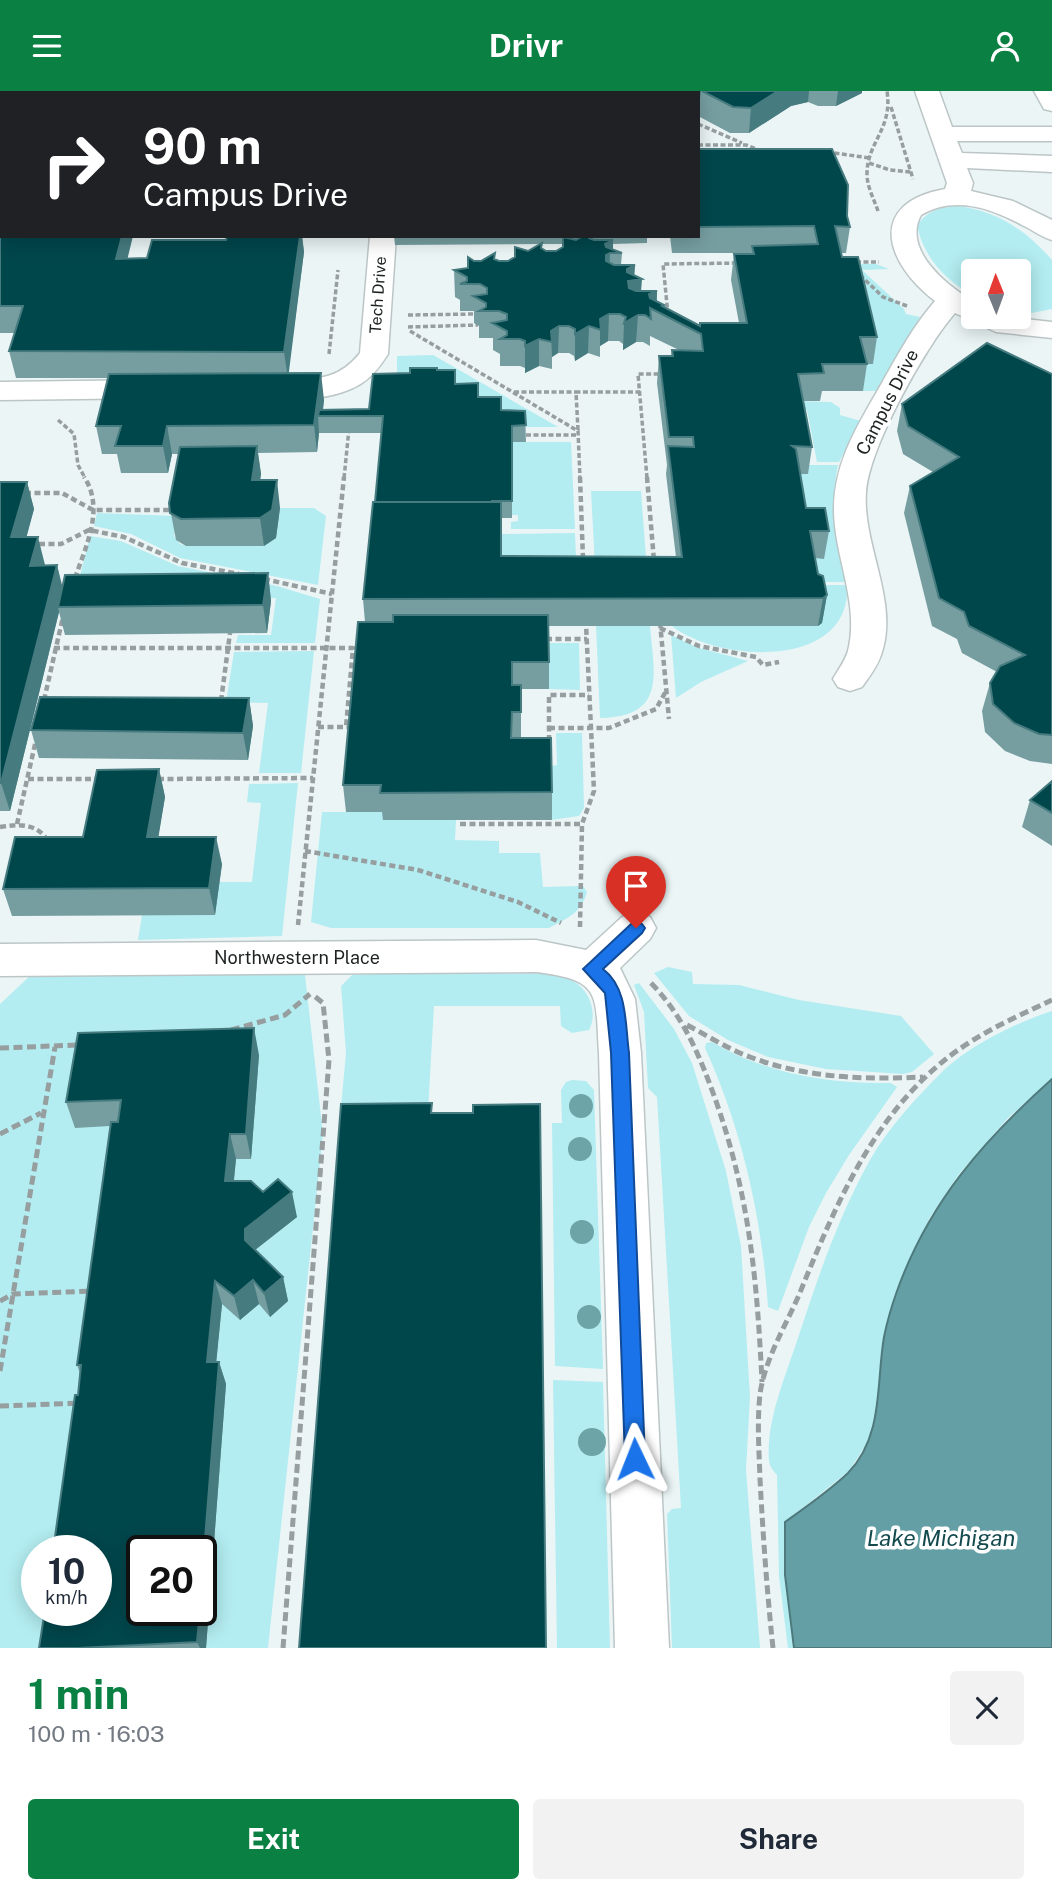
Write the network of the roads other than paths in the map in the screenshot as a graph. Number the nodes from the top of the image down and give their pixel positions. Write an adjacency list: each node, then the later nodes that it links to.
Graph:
1 (927, 91): 5 (lane)
2 (1046, 91): 3 (lane)
3 (1052, 104)
4 (1052, 134): 5 (lane)
5 (948, 150): 6 (lane); 7 (lane); 8 (lane)
6 (1052, 155)
7 (1052, 164)
8 (956, 198): 9 (lane, Campus Drive); 11 (lane, Campus Drive)
9 (1052, 232)
10 (383, 238): 16 (lane, Tech Drive)
11 (961, 305)
12 (961, 307): 18 (lane, Campus Drive)
13 (1031, 328): 14 (lane)
14 (1052, 330)
15 (187, 389): 17 (lane)
16 (242, 389)
17 (0, 391)
18 (850, 679)
19 (636, 928): 21 (lane)
20 (0, 960): 21 (lane, Northwestern Place)
21 (592, 969): 22 (lane)
22 (642, 1648)

